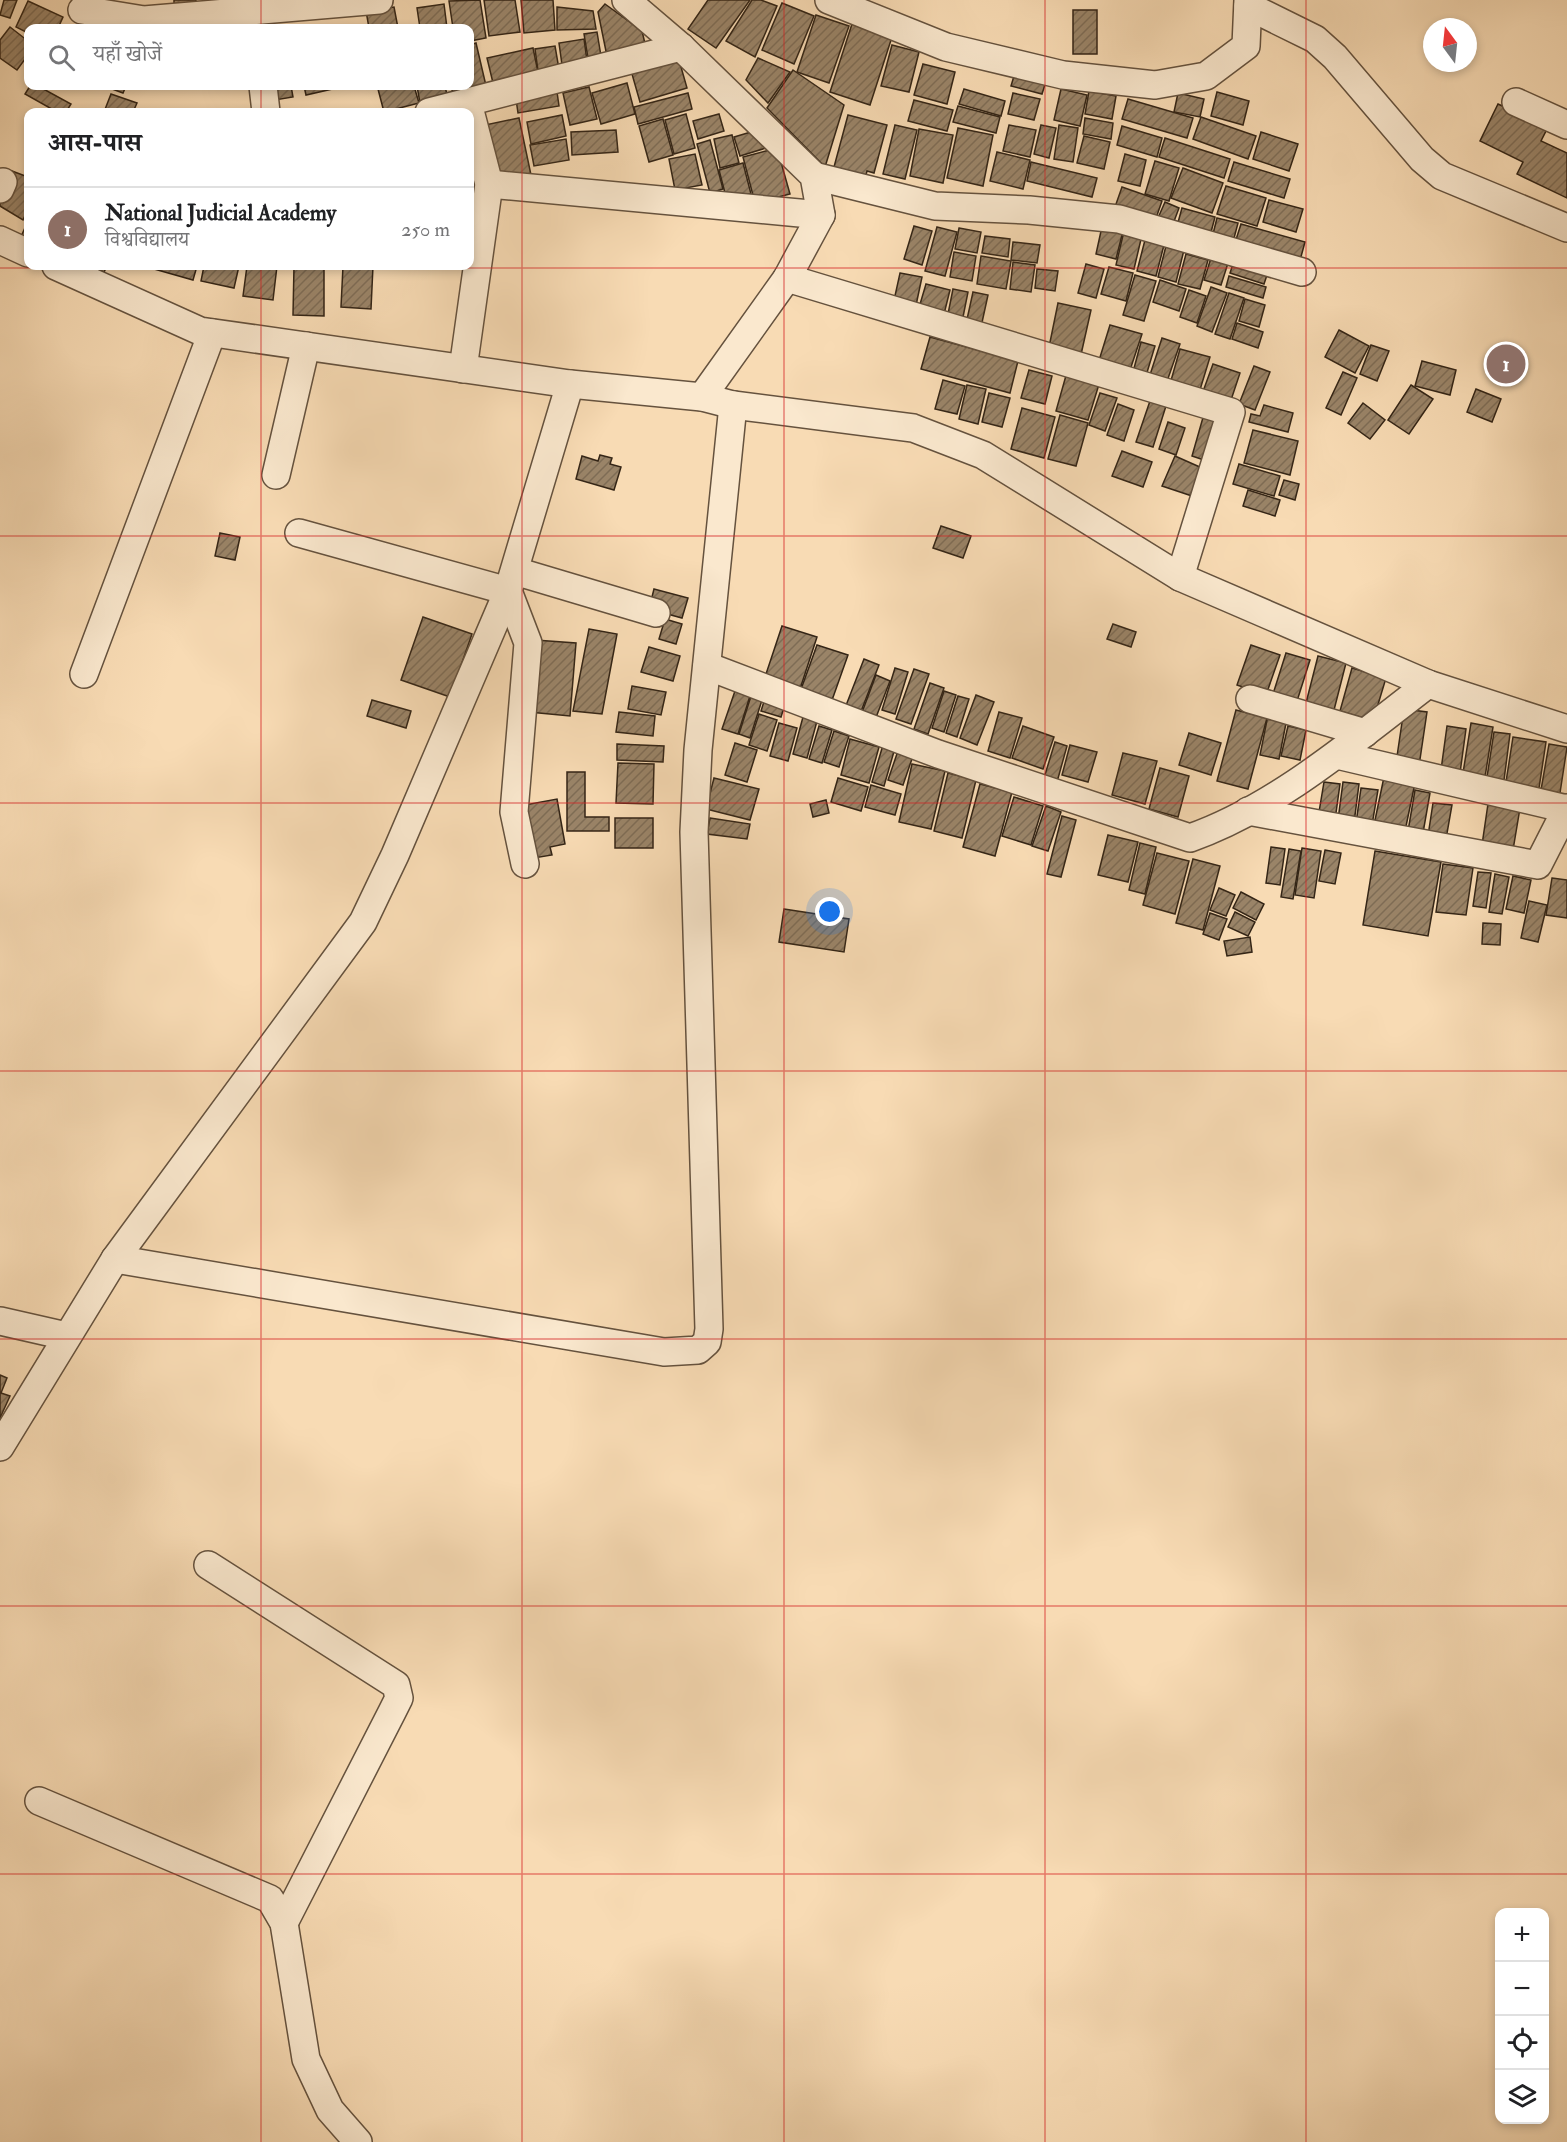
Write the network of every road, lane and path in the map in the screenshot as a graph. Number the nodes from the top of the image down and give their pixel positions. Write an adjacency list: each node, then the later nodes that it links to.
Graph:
1 (379, 0): 7 (street)
2 (626, 0): 8 (street)
3 (829, 0): 4 (street)
4 (1248, 3): 20 (street)
5 (196, 8): 6 (street); 7 (street)
6 (82, 10)
7 (256, 20)
8 (681, 47): 11 (street); 17 (street)
9 (263, 90): 12 (street)
10 (1516, 102): 15 (street)
11 (468, 103): 13 (street); 14 (street)
12 (266, 108)
13 (446, 108)
14 (469, 108)
15 (1567, 125)
16 (474, 135): 18 (street)
17 (814, 176): 19 (street); 26 (street)
18 (482, 177): 19 (street); 23 (street)
19 (821, 215): 27 (street)
20 (1567, 228)
21 (0, 240): 22 (street)
22 (24, 251)
23 (474, 258)
24 (65, 270): 28 (street)
25 (473, 270): 30 (street)
26 (1302, 272)
27 (787, 278): 32 (street); 36 (street)
28 (212, 333): 29 (street); 40 (street)
29 (306, 346): 30 (street); 34 (street)
30 (463, 369): 31 (street)
31 (570, 384): 32 (street); 37 (street)
32 (702, 397): 33 (street)
33 (734, 405): 36 (street); 39 (street)
34 (276, 475)
35 (299, 533): 37 (street)
36 (1180, 578): 41 (street)
37 (512, 581): 38 (street); 48 (street); 49 (street)
38 (656, 613)
39 (707, 666): 47 (street); 49 (street)
40 (84, 674)
41 (1428, 684): 43 (street); 44 (street)
42 (1250, 699): 44 (street)
43 (1567, 729)
44 (1365, 733): 45 (street)
45 (1337, 755): 46 (street); 47 (street)
46 (1567, 809): 47 (street)
47 (1248, 811)
48 (525, 864)
49 (115, 1259): 51 (street)
50 (0, 1321): 51 (street)
51 (66, 1336): 52 (street)
52 (0, 1447)
53 (208, 1565): 55 (street)
54 (39, 1801): 55 (street)
55 (284, 1923): 56 (street)
56 (358, 2142)

